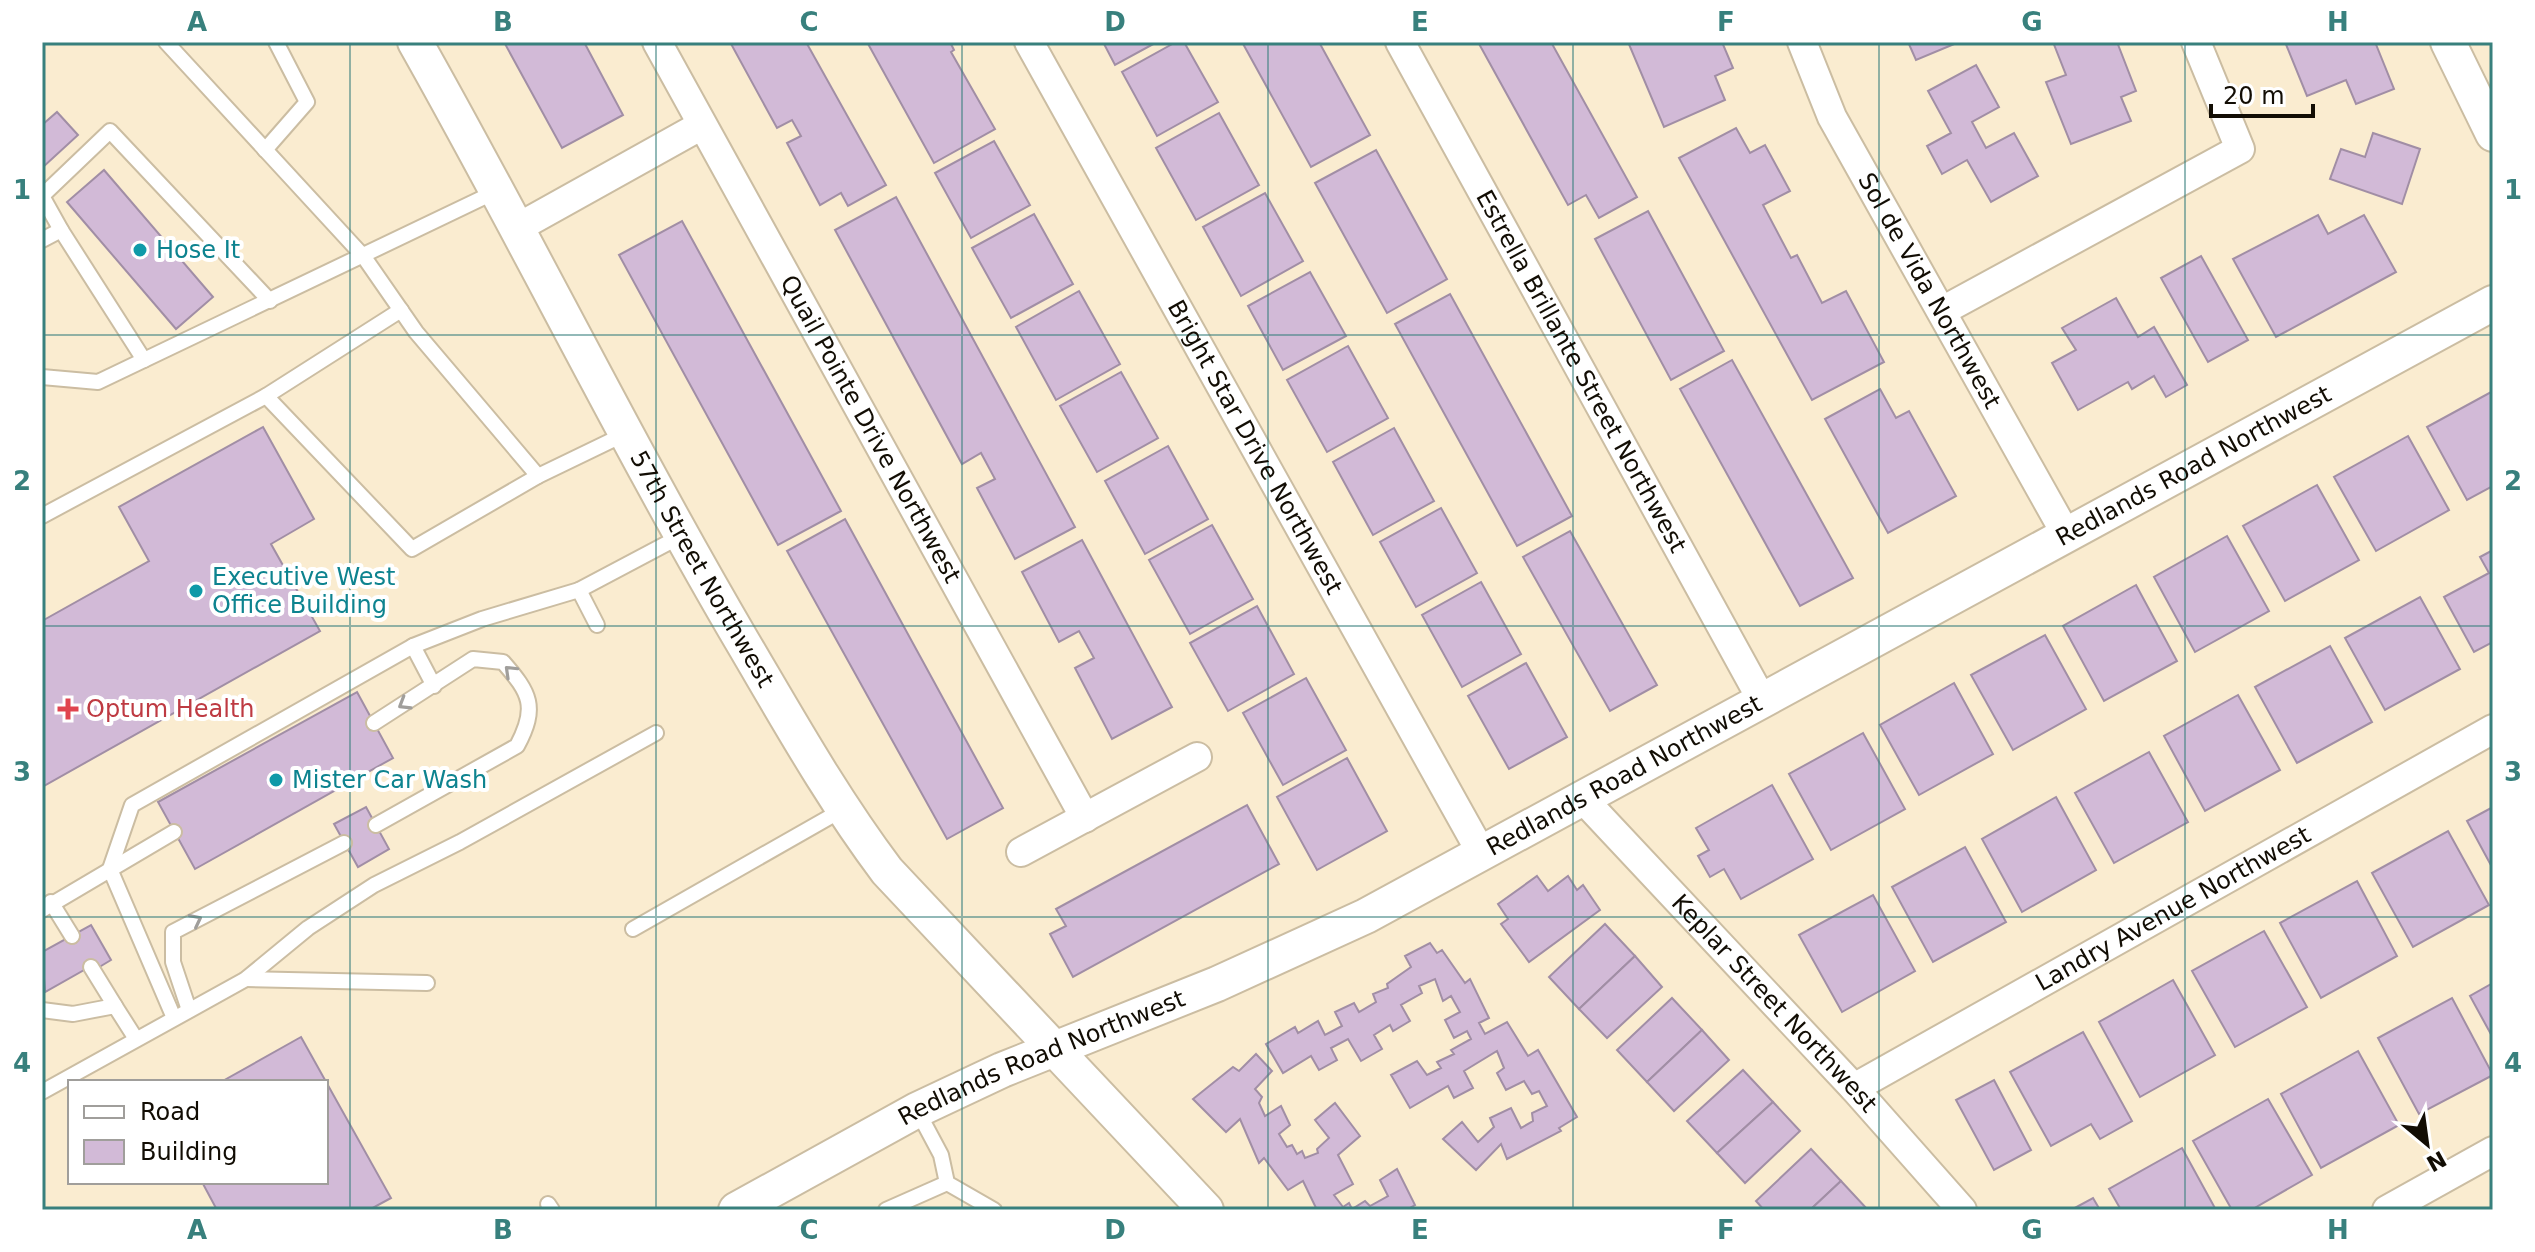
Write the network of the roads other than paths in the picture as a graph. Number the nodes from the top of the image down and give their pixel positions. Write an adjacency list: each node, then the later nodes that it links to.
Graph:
1 (166, 42): 12 (lane)
2 (276, 42): 12 (lane)
3 (415, 42): 13 (street, 57th Street Northwest)
4 (657, 42): 10 (street, Quail Pointe Drive Northwest)
5 (1029, 42): 46 (street, Bright Star Drive Northwest)
6 (1400, 42): 34 (street, Estrella Brillante Street Northwest)
7 (1802, 42): 21 (street, Sol de Vida Northwest)
8 (2196, 42): 21 (street)
9 (2448, 42): 11 (street)
10 (702, 125): 14 (street); 41 (street, Quail Pointe Drive Northwest)
11 (2493, 134)
12 (265, 150): 17 (lane)
13 (499, 190): 14 (street, 57th Street Northwest); 17 (lane)
14 (519, 227): 25 (street, 57th Street Northwest)
15 (61, 230): 16 (lane); 18 (lane); 22 (lane)
16 (42, 240)
17 (364, 257): 18 (lane); 20 (lane)
18 (270, 301): 22 (lane)
19 (2493, 303): 29 (street, Redlands Road Northwest)
20 (401, 310): 24 (lane); 26 (lane)
21 (1942, 311): 29 (street, Sol de Vida Northwest)
22 (144, 360): 23 (lane)
23 (42, 377)
24 (266, 396): 26 (lane); 27 (lane)
25 (627, 433): 26 (lane); 28 (street, 57th Street Northwest)
26 (538, 476)
27 (42, 516)
28 (681, 536): 30 (lane); 40 (street, 57th Street Northwest)
29 (2067, 536): 34 (street, Redlands Road Northwest)
30 (579, 590): 31 (lane); 32 (lane)
31 (597, 625)
32 (413, 646): 33 (lane); 47 (lane)
33 (434, 686): 35 (lane, one-way to 35); 42 (lane, one-way to 33)
34 (1762, 700): 39 (street, Redlands Road Northwest)
35 (374, 723)
36 (2493, 729): 60 (street, Landry Avenue Northwest)
37 (656, 733): 52 (lane)
38 (1197, 757): 41 (street)
39 (1583, 799): 46 (street, Redlands Road Northwest); 60 (street, Keplar Street Northwest)
40 (842, 810): 49 (lane); 59 (street, 57th Street Northwest)
41 (1085, 818): 45 (street)
42 (376, 825)
43 (174, 832): 47 (lane)
44 (344, 843): 56 (lane, one-way to 44)
45 (1021, 852)
46 (1482, 854): 59 (street, Redlands Road Northwest)
47 (110, 869): 48 (lane); 57 (lane)
48 (47, 906): 50 (lane)
49 (633, 929)
50 (72, 936)
51 (91, 967): 54 (lane)
52 (246, 979): 53 (lane); 56 (lane)
53 (427, 983)
54 (115, 1006): 55 (lane); 58 (lane)
55 (42, 1010)
56 (189, 1010): 57 (lane)
57 (174, 1018): 58 (lane)
58 (136, 1039): 61 (lane)
59 (1055, 1048): 62 (street, Redlands Road Northwest); 68 (street, 57th Street Northwest)
60 (1854, 1088): 69 (street, Keplar Street Northwest)
61 (42, 1092)
62 (917, 1110): 64 (lane); 65 (street, Redlands Road Northwest)
63 (2493, 1151): 70 (street)
64 (947, 1183): 66 (lane); 67 (lane)
65 (736, 1210)
66 (886, 1210)
67 (994, 1210)
68 (1206, 1210)
69 (1962, 1210)
70 (2387, 1210)

